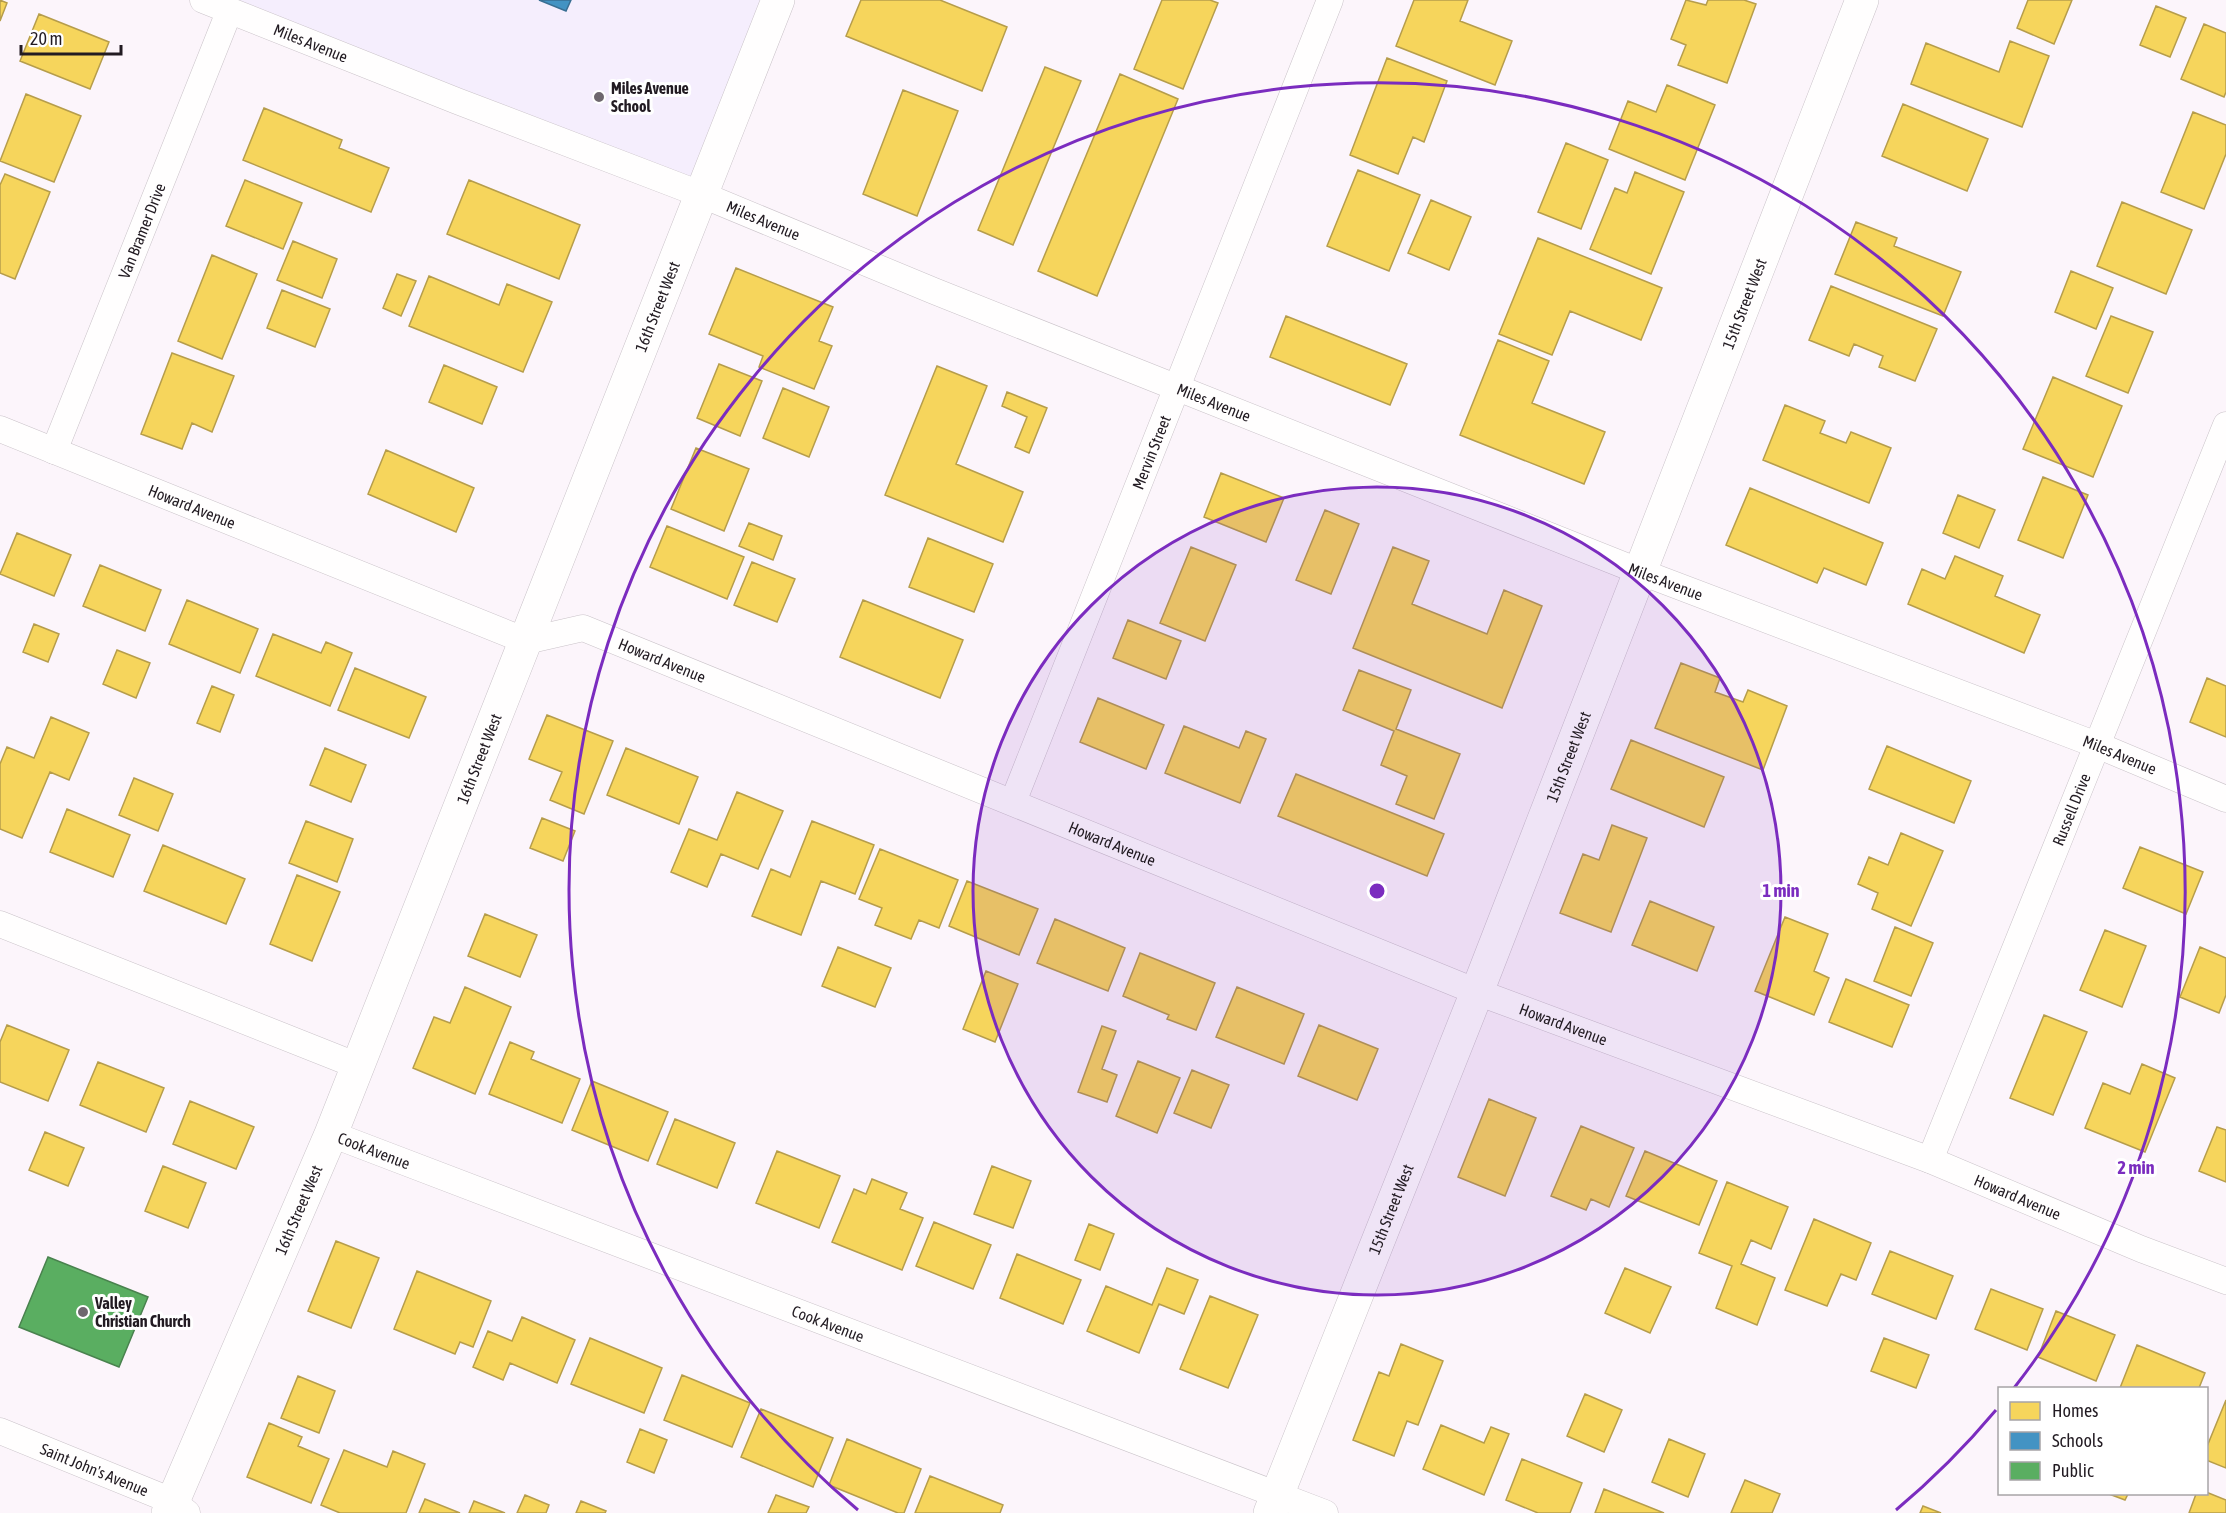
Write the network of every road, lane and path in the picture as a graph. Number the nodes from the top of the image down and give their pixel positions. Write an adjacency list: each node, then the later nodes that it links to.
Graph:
1 (202, 0): 5 (street, Miles Avenue)
2 (778, 0): 6 (street, 16th Street West)
3 (1330, 0): 7 (street, Mervin Street)
4 (1863, 0): 11 (street, 15th Street West)
5 (230, 12): 6 (street, Miles Avenue); 10 (street, Van Bramer Drive)
6 (700, 194): 7 (street, Miles Avenue); 12 (street, 16th Street West)
7 (1177, 388): 11 (street, Miles Avenue); 15 (street, Mervin Street)
8 (2226, 425): 13 (street, Russell Drive)
9 (0, 429): 10 (street, Howard Avenue)
10 (54, 451): 12 (street, Howard Avenue)
11 (1641, 572): 13 (street, Miles Avenue); 17 (street, 15th Street West)
12 (526, 641): 15 (street, Howard Avenue); 18 (street, 16th Street West)
13 (2097, 745): 14 (street, Miles Avenue); 20 (street, Russell Drive)
14 (2226, 799)
15 (1013, 802): 17 (street, Howard Avenue)
16 (0, 924): 18 (street)
17 (1477, 992): 20 (street, Howard Avenue); 23 (street, 15th Street West)
18 (358, 1066): 19 (street, 16th Street West)
19 (331, 1134): 23 (street, Cook Avenue); 24 (street, 16th Street West)
20 (1930, 1160): 21 (street, Howard Avenue)
21 (2226, 1281)
22 (0, 1431): 24 (street, Saint John's Avenue)
23 (1274, 1503): 25 (street, Cook Avenue)
24 (176, 1509)
25 (1325, 1513)

